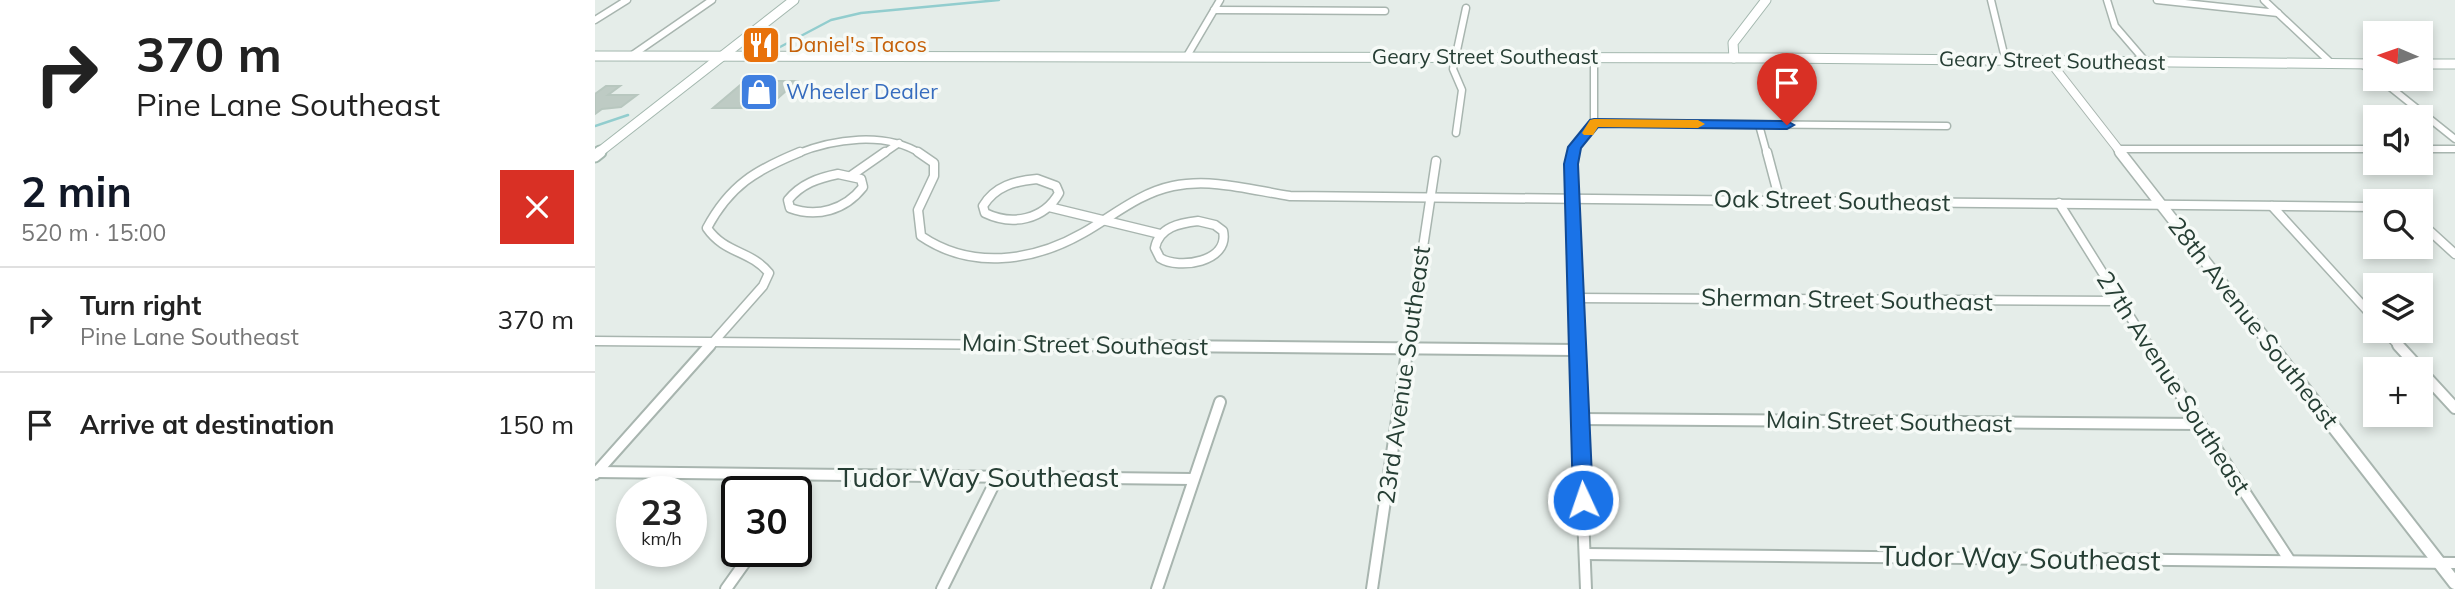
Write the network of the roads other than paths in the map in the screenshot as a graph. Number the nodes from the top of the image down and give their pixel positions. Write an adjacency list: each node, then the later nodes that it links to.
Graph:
1 (627, 0): 14 (street)
2 (712, 0): 16 (street)
3 (794, 0): 18 (main road)
4 (1220, 0): 11 (street)
5 (1766, 0): 21 (main road)
6 (1991, 0): 22 (street)
7 (2107, 0): 24 (street)
8 (2157, 0): 13 (street)
9 (2264, 0): 13 (street)
10 (1466, 8): 19 (street)
11 (1214, 10): 12 (street); 17 (street)
12 (1385, 11)
13 (2278, 13): 25 (street)
14 (595, 20)
15 (595, 56): 16 (main road, Geary Street Southeast)
16 (631, 56): 18 (main road, Geary Street Southeast)
17 (1187, 56): 18 (main road, Geary Street Southeast); 19 (main road, Geary Street Southeast)
18 (721, 57): 40 (main road)
19 (1456, 57): 20 (main road, Geary Street Southeast); 33 (street)
20 (1594, 58): 21 (main road, Geary Street Southeast); 30 (street)
21 (1734, 58): 22 (main road, Geary Street Southeast)
22 (2005, 62): 23 (main road, Geary Street Southeast)
23 (2051, 62): 24 (main road, Geary Street Southeast); 36 (street, 28th Avenue Southeast)
24 (2146, 62): 25 (main road, Geary Street Southeast)
25 (2331, 63): 26 (main road, Geary Street Southeast)
26 (2362, 64)
27 (2433, 64): 28 (main road)
28 (2455, 64)
29 (2396, 91): 34 (street)
30 (1594, 123): 31 (street); 44 (street)
31 (1759, 125): 32 (street); 45 (street)
32 (1947, 125)
33 (1456, 133)
34 (2455, 139)
35 (899, 143): 42 (street); 51 (street, Oak Street Southeast); 59 (street)
36 (2117, 149): 37 (street); 47 (street, 28th Avenue Southeast)
37 (2363, 149)
38 (2433, 149): 39 (street)
39 (2455, 149)
40 (595, 156)
41 (1436, 161): 43 (street, 23rd Avenue Southeast)
42 (852, 175): 42 (street)
43 (1430, 197): 44 (street, Oak Street Southeast); 51 (street, Oak Street Southeast); 61 (street, 23rd Avenue Southeast)
44 (1571, 199): 45 (street, Oak Street Southeast); 55 (street)
45 (1780, 201): 46 (street, Oak Street Southeast)
46 (2059, 204): 47 (street, Oak Street Southeast); 56 (street, 27th Avenue Southeast)
47 (2161, 204): 48 (street, Oak Street Southeast); 76 (street, 28th Avenue Southeast)
48 (2272, 206): 49 (street, Oak Street Southeast); 57 (street)
49 (2363, 206)
50 (1049, 207): 50 (street); 51 (street)
51 (1103, 218): 52 (street)
52 (1160, 234): 52 (street)
53 (2433, 234): 54 (street)
54 (2455, 254)
55 (1574, 298): 56 (street, Sherman Street Southeast); 62 (street)
56 (2119, 301): 68 (street, 27th Avenue Southeast)
57 (2363, 306)
58 (595, 341): 59 (street, Main Street Southeast)
59 (715, 341): 61 (street, Main Street Southeast); 69 (street)
60 (2396, 343): 63 (street)
61 (1408, 347): 62 (street, Main Street Southeast); 83 (street, 23rd Avenue Southeast)
62 (1576, 349): 67 (street)
63 (2408, 357)
64 (2433, 384): 66 (street)
65 (1220, 402): 73 (street)
66 (2455, 408)
67 (1579, 419): 68 (street, Main Street Southeast); 74 (street)
68 (2200, 424): 75 (street, 27th Avenue Southeast)
69 (596, 473): 70 (street, Tudor Way Southeast)
70 (805, 476)
71 (812, 476): 72 (street, Tudor Way Southeast)
72 (997, 478): 73 (street, Tudor Way Southeast); 81 (street)
73 (1192, 479): 82 (street)
74 (1585, 554): 75 (street, Tudor Way Southeast); 84 (street)
75 (2290, 561): 76 (street, Tudor Way Southeast)
76 (2439, 562): 77 (street, Tudor Way Southeast); 79 (street, 28th Avenue Southeast)
77 (2455, 563)
78 (742, 567): 80 (street)
79 (2455, 583)
80 (726, 589)
81 (941, 589)
82 (1157, 589)
83 (1372, 589)
84 (1586, 589)

